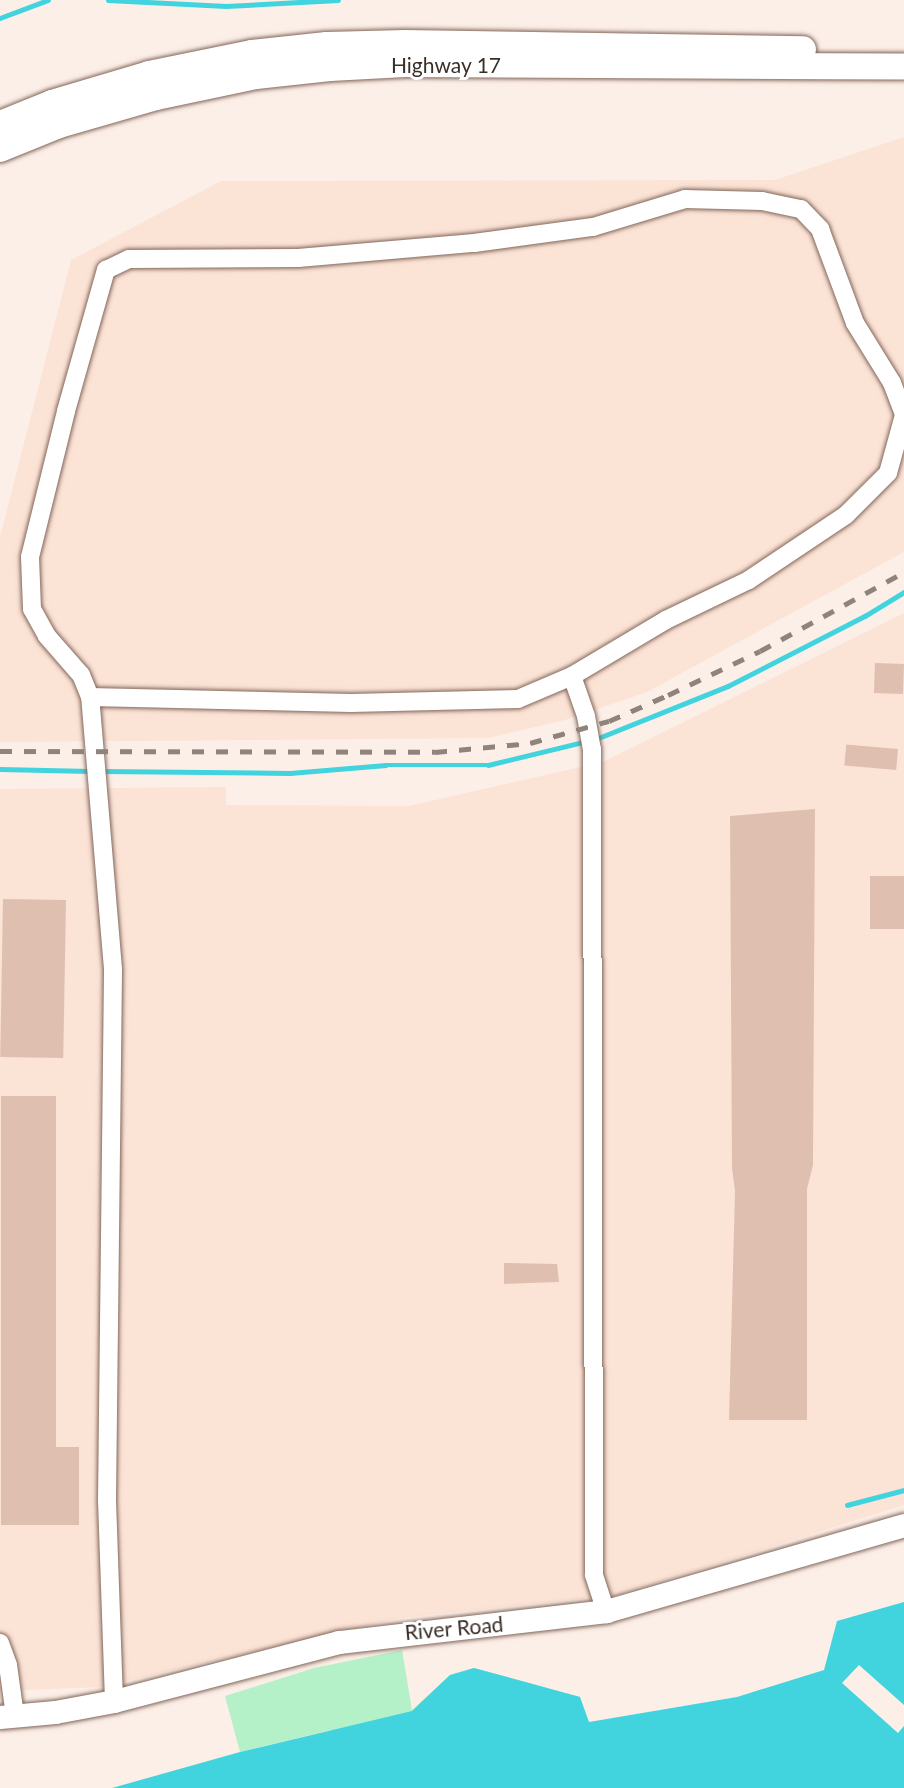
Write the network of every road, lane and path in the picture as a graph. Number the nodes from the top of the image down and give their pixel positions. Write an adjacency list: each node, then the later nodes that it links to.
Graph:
1 (904, 50): 3 (highway, Highway 17)
2 (904, 67): 4 (highway, Highway 17)
3 (0, 124)
4 (0, 149)
5 (572, 676): 6 (lane); 6 (lane); 8 (lane)
6 (90, 697): 10 (lane)
7 (904, 1525): 8 (main road, River Road)
8 (607, 1611): 10 (main road, River Road)
9 (0, 1643): 11 (lane)
10 (114, 1701): 11 (main road, River Road)
11 (8, 1716)

